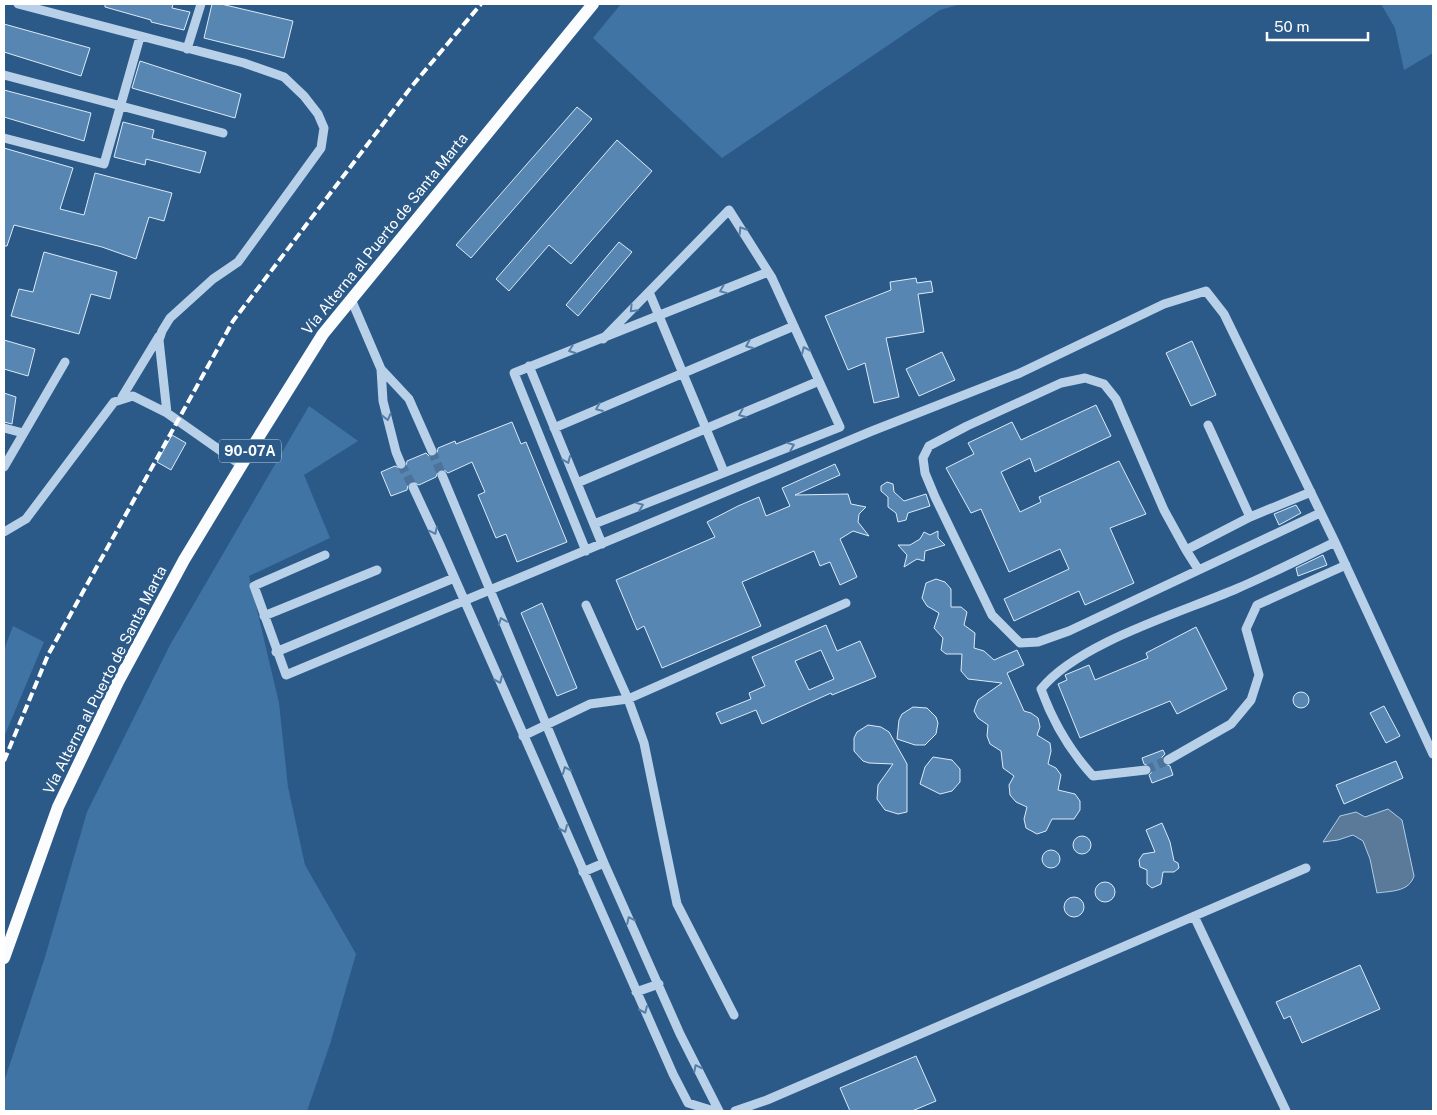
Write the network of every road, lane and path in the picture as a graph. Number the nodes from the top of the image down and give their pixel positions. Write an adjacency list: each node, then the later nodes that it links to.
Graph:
1 (18, 4): 4 (street)
2 (201, 4): 5 (street)
3 (593, 4): 12 (main road, Vía Alterna al Puerto de Santa Marta / 90-07A)
4 (140, 37): 5 (street); 7 (street)
5 (186, 49): 15 (street)
6 (4, 75): 7 (street)
7 (120, 106): 8 (street); 9 (street)
8 (223, 133)
9 (4, 138)
10 (768, 272): 11 (street, one-way to 11); 13 (street, one-way to 13); 14 (street)
11 (649, 292): 13 (street); 16 (street, one-way to 16)
12 (351, 300): 19 (street); 31 (main road, Vía Alterna al Puerto de Santa Marta / 90-07A)
13 (659, 316): 16 (street); 20 (street)
14 (794, 326): 20 (street, one-way to 20); 21 (street, one-way to 14)
15 (162, 331): 22 (street); 23 (street)
16 (603, 339): 18 (street, one-way to 18)
17 (65, 362): 28 (street)
18 (529, 366): 26 (street); 45 (street)
19 (381, 369): 29 (street); 30 (street, one-way to 30)
20 (682, 373): 26 (street, one-way to 26); 27 (street)
21 (819, 381): 27 (street, one-way to 27); 33 (street, one-way to 21)
22 (122, 397): 23 (street); 41 (street)
23 (167, 413): 31 (street)
24 (1208, 425): 39 (street)
25 (4, 428): 28 (street)
26 (554, 428): 35 (street, one-way to 35)
27 (706, 429): 33 (street); 35 (street)
28 (23, 433): 32 (street)
29 (432, 451)
30 (401, 464)
31 (241, 465): 67 (main road, Vía Alterna al Puerto de Santa Marta / 90-07A)
32 (4, 467)
33 (724, 472): 40 (street, one-way to 33)
34 (442, 475): 51 (street)
35 (577, 483): 40 (street)
36 (413, 487): 50 (street, one-way to 50)
37 (1311, 492): 38 (street); 39 (street); 43 (street)
38 (1320, 513): 42 (street); 48 (street)
39 (1250, 517): 44 (street)
40 (594, 524): 43 (street)
41 (4, 532)
42 (1335, 542): 47 (street); 62 (street)
43 (602, 544): 45 (street)
44 (1186, 550): 48 (street); 48 (street)
45 (586, 551): 51 (street)
46 (325, 555): 55 (street)
47 (1346, 565): 60 (street); 61 (street)
48 (1198, 569)
49 (377, 570): 55 (street)
50 (454, 578): 52 (street); 56 (street)
51 (489, 590): 52 (street); 58 (street, one-way to 51)
52 (464, 602): 56 (street); 59 (street, one-way to 59)
53 (846, 603): 57 (street)
54 (586, 605): 57 (street)
55 (264, 616): 56 (street)
56 (276, 652)
57 (628, 699): 58 (street); 70 (street)
58 (546, 724): 59 (street); 63 (street, one-way to 58)
59 (523, 736): 65 (street, one-way to 65)
60 (1433, 754)
61 (1168, 760)
62 (1146, 770)
63 (604, 863): 65 (street); 68 (street, one-way to 63)
64 (1306, 868): 66 (street)
65 (583, 872): 69 (street)
66 (1194, 916): 73 (street); 74 (street)
67 (4, 958)
68 (659, 984): 69 (street); 72 (street, one-way to 68)
69 (636, 992): 71 (street, one-way to 71)
70 (734, 1015)
71 (714, 1111)
72 (719, 1111)
73 (735, 1111)
74 (1286, 1111)

